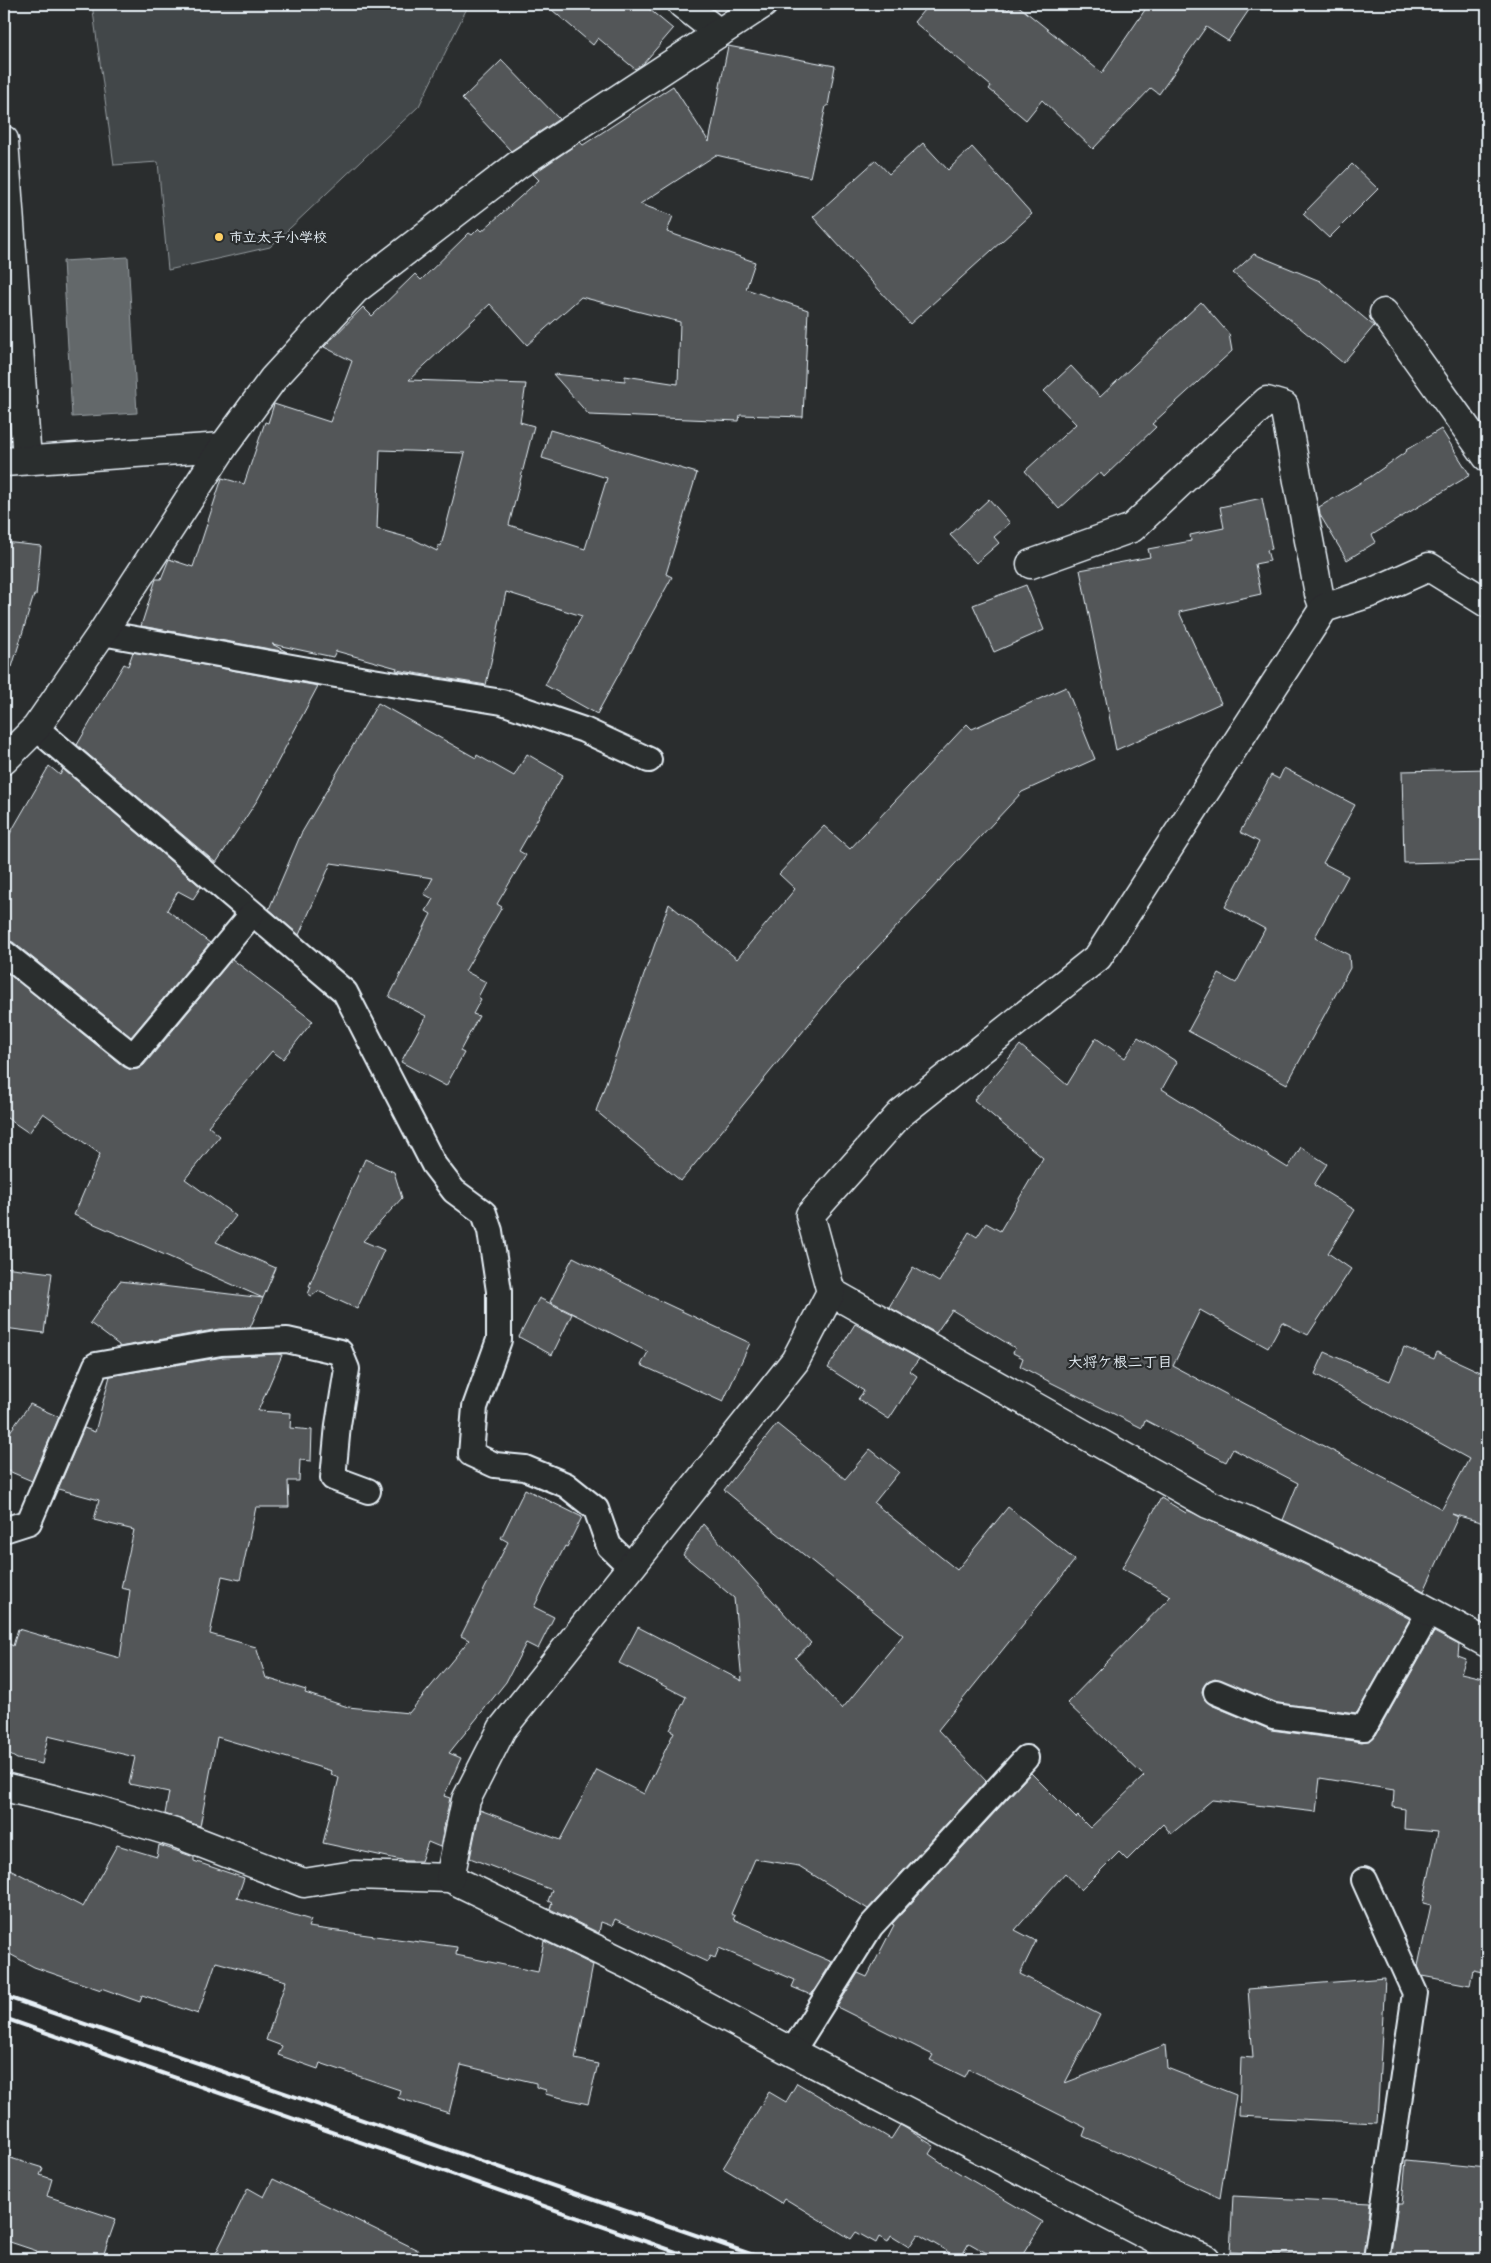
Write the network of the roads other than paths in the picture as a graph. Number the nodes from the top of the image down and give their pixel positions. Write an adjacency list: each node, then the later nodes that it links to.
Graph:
1 (682, 4): 3 (street)
2 (764, 4): 3 (street)
3 (719, 33): 6 (street)
4 (4, 140): 8 (street)
5 (1384, 313): 7 (street)
6 (223, 447): 8 (street); 12 (street)
7 (1487, 457)
8 (16, 461)
9 (1031, 564): 11 (street)
10 (1487, 603): 11 (street)
11 (1324, 608): 18 (street)
12 (102, 633): 13 (street); 15 (lane)
13 (36, 728): 14 (street); 16 (lane)
14 (4, 760)
15 (649, 760)
16 (252, 914): 17 (lane); 21 (lane)
17 (4, 953)
18 (831, 1292): 21 (street); 22 (street)
19 (368, 1491): 20 (lane)
20 (4, 1530)
21 (632, 1567): 27 (street)
22 (1430, 1611): 23 (street); 24 (lane)
23 (1487, 1643)
24 (1216, 1692)
25 (1026, 1758): 29 (lane)
26 (4, 1787): 27 (street)
27 (450, 1878): 29 (street)
28 (1364, 1880): 31 (lane)
29 (792, 2052): 30 (street)
30 (1206, 2259)
31 (1376, 2259)

